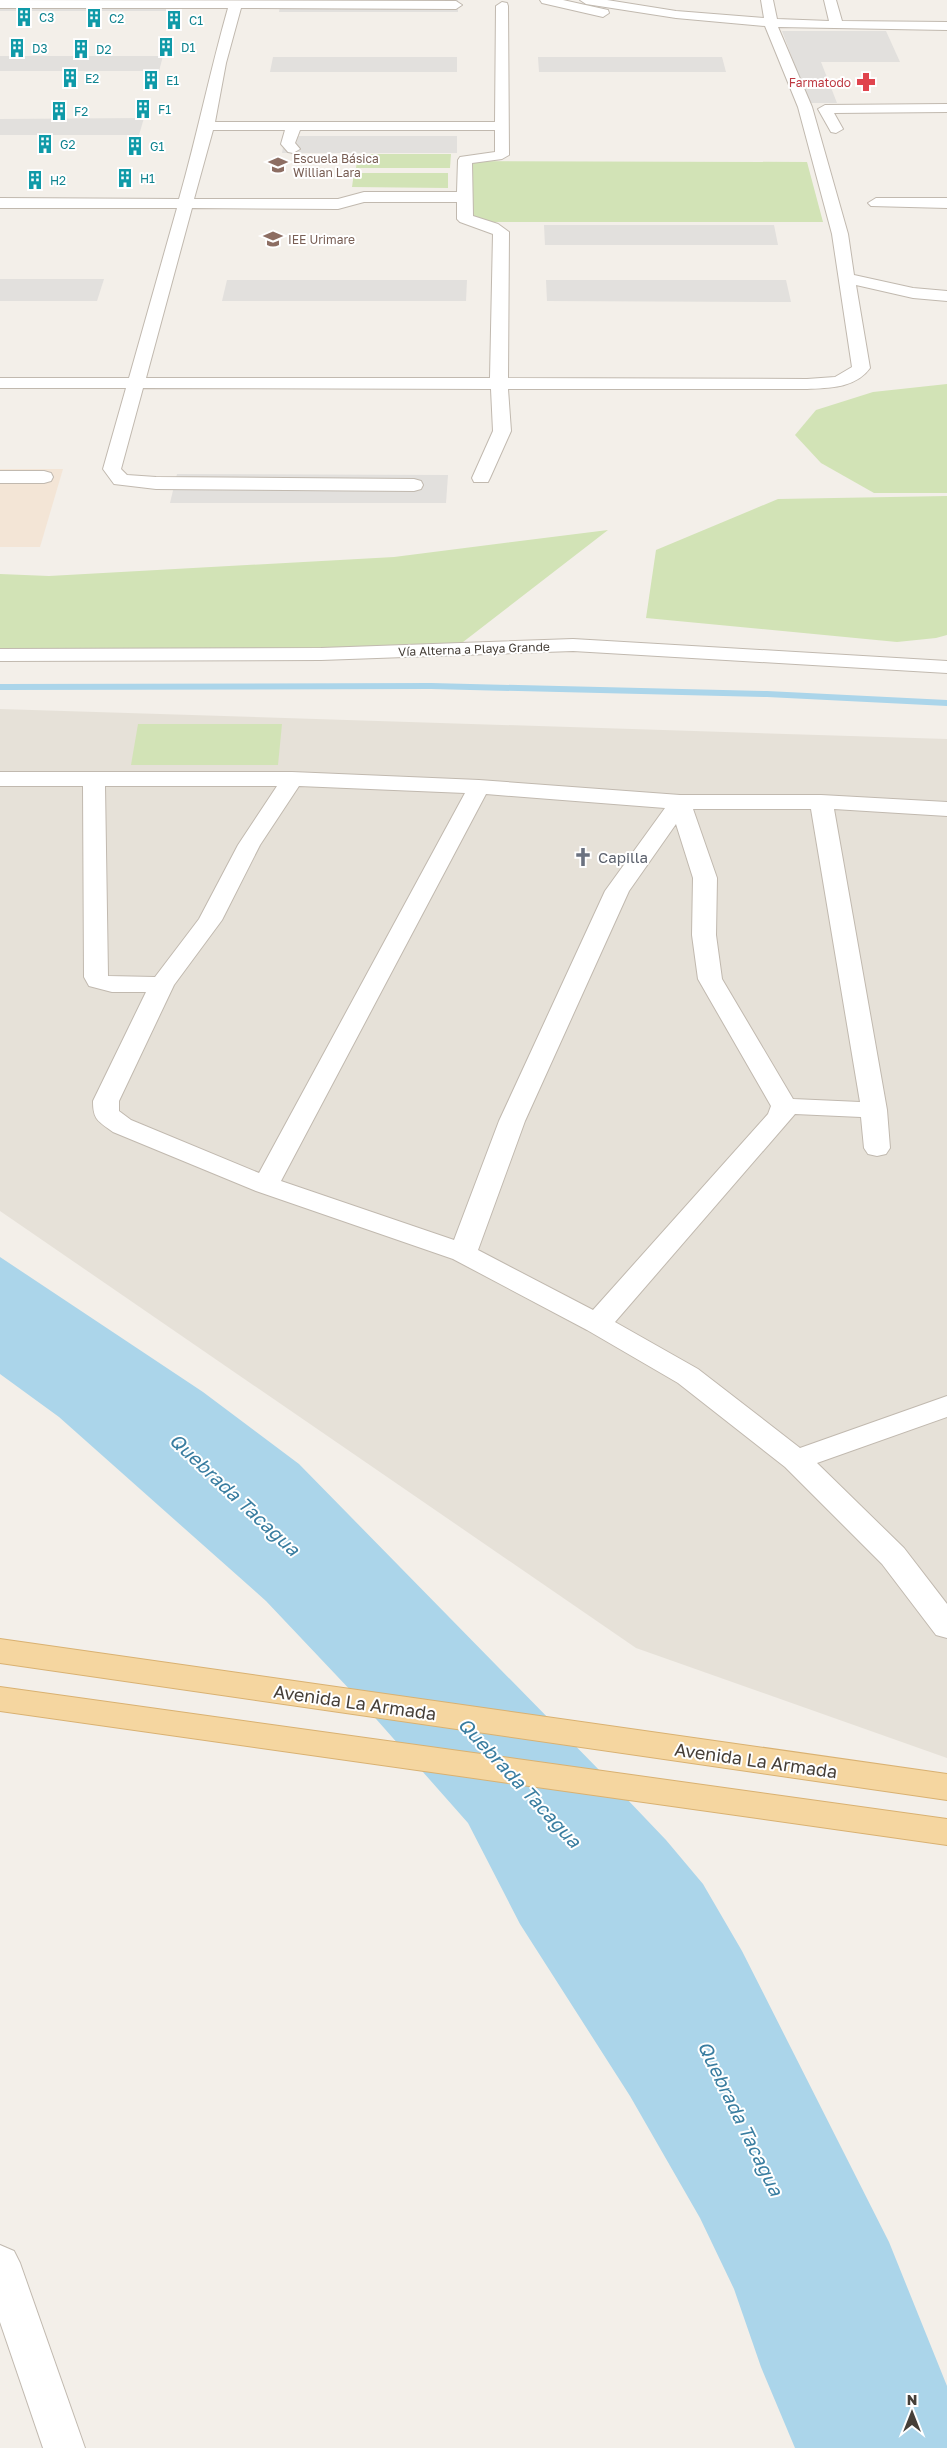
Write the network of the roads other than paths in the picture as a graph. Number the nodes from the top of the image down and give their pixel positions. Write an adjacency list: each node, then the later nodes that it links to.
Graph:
1 (546, 0): 10 (street)
2 (586, 0): 10 (street)
3 (767, 0): 10 (street)
4 (830, 0): 9 (street)
5 (236, 3): 6 (street); 7 (street); 15 (street)
6 (0, 4)
7 (456, 5)
8 (502, 6): 17 (street)
9 (836, 24): 11 (street); 12 (street)
10 (772, 26): 11 (street); 29 (street)
11 (804, 26): 12 (street)
12 (856, 26): 13 (street)
13 (947, 26)
14 (943, 112): 18 (street)
15 (207, 126): 16 (street); 23 (street)
16 (294, 126): 17 (street); 19 (street)
17 (501, 126): 20 (street)
18 (836, 129)
19 (293, 149)
20 (466, 196): 24 (street); 28 (street)
21 (0, 203): 23 (street)
22 (876, 203): 25 (street)
23 (184, 204): 24 (street); 33 (street)
24 (338, 204): 26 (street)
25 (947, 204)
26 (371, 212)
27 (446, 213): 28 (street)
28 (465, 213): 31 (street)
29 (848, 278): 30 (street); 31 (street)
30 (947, 296)
31 (500, 383): 33 (street); 36 (street)
32 (0, 384): 33 (street)
33 (136, 384): 37 (street)
34 (0, 477): 35 (street)
35 (44, 477)
36 (481, 478)
37 (414, 485)
38 (0, 655): 39 (street, Vía Alterna a Playa Grande)
39 (947, 667)
40 (0, 778): 42 (street)
41 (292, 779): 42 (street); 43 (street); 47 (street)
42 (94, 780): 47 (street)
43 (479, 786): 44 (street); 51 (street)
44 (680, 802): 45 (street); 48 (street); 52 (street)
45 (821, 802): 46 (street); 49 (street)
46 (947, 809)
47 (162, 984): 51 (street)
48 (784, 1106): 49 (street); 53 (street)
49 (874, 1110): 50 (street)
50 (877, 1148)
51 (266, 1185): 52 (street)
52 (463, 1253): 53 (street)
53 (597, 1324): 55 (street)
54 (947, 1406): 55 (street)
55 (796, 1460): 56 (street)
56 (947, 1627)
57 (0, 1651): 59 (main road, Avenida La Armada)
58 (0, 1699): 60 (main road)
59 (947, 1787)
60 (947, 1832)
61 (0, 2262): 62 (street)
62 (64, 2448)

